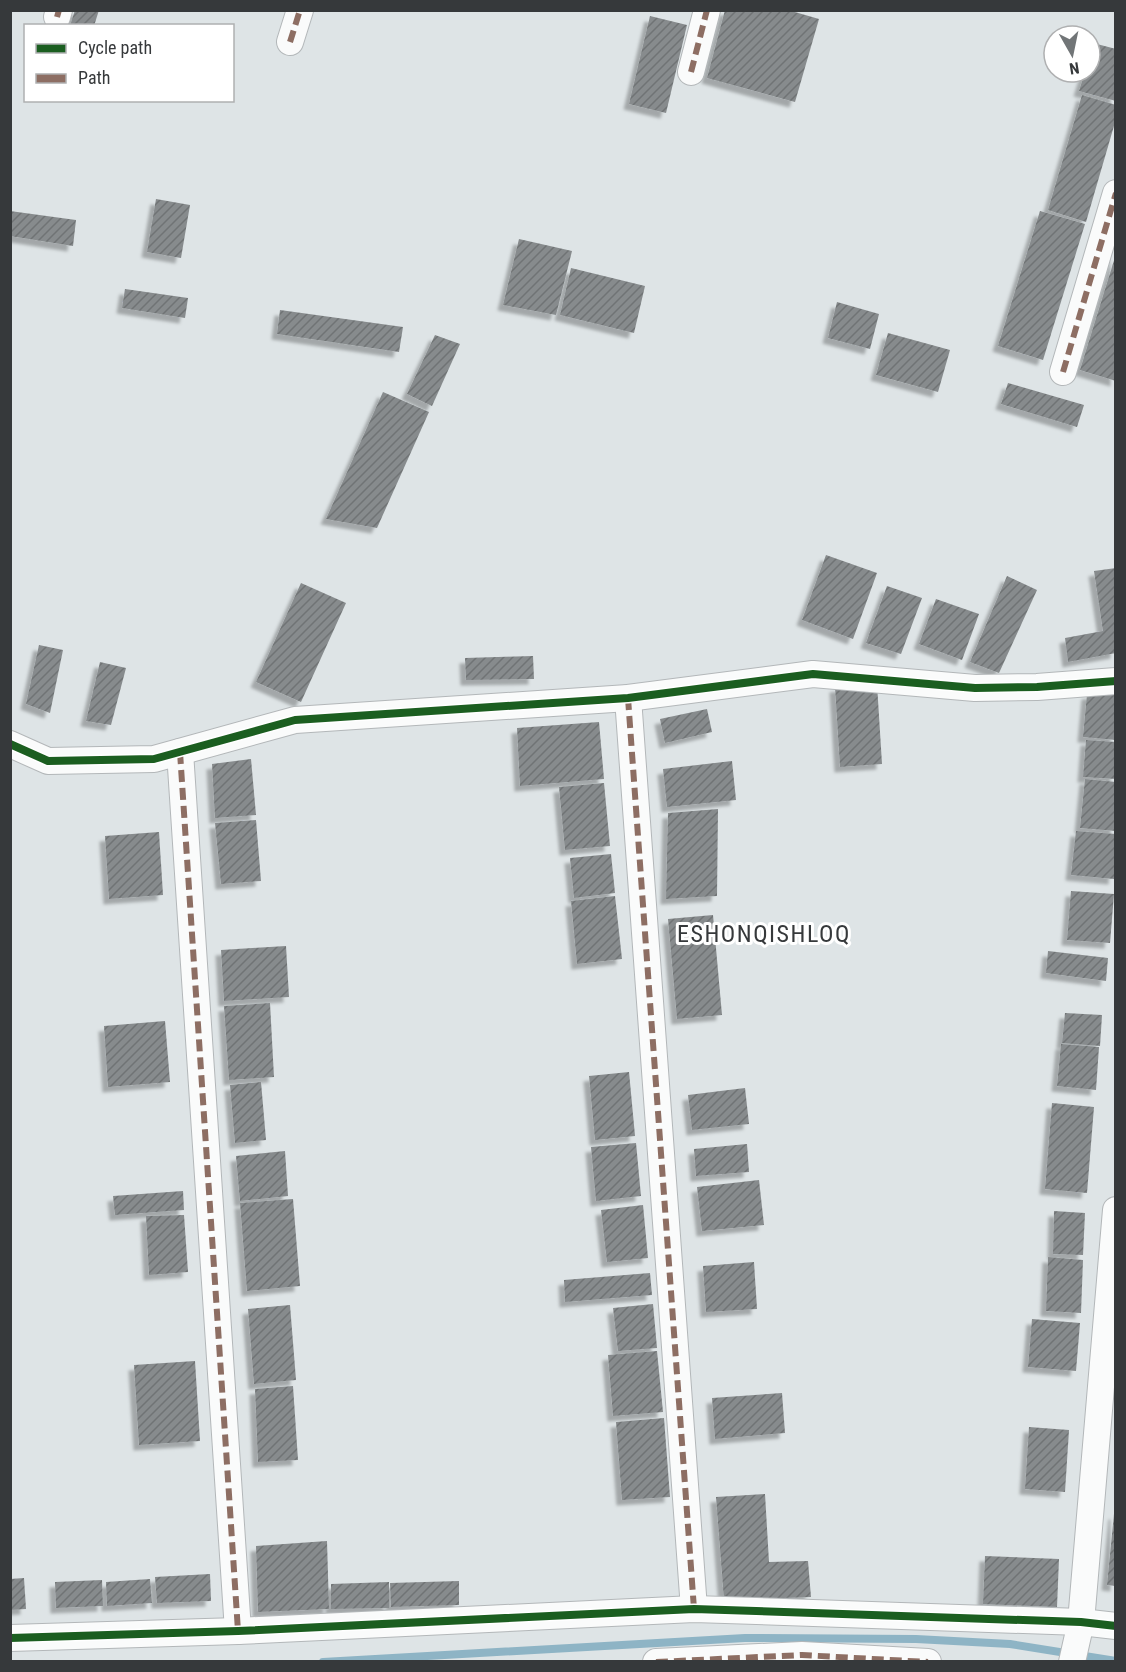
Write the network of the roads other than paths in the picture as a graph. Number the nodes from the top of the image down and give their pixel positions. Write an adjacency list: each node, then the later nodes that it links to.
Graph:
1 (300, 10): 3 (street)
2 (707, 10): 4 (street)
3 (290, 42)
4 (691, 72)
5 (1116, 193): 6 (street)
6 (1063, 372)
7 (1116, 681): 8 (street)
8 (628, 698): 10 (street); 12 (street)
9 (10, 744): 10 (street)
10 (180, 752): 15 (street)
11 (1116, 1210): 13 (street)
12 (694, 1609): 13 (street); 15 (street)
13 (1081, 1622): 14 (street); 20 (street)
14 (1116, 1626)
15 (238, 1631): 16 (street)
16 (10, 1638)
17 (819, 1659): 18 (street); 19 (street)
18 (656, 1662)
19 (928, 1662)
20 (1072, 1662)

